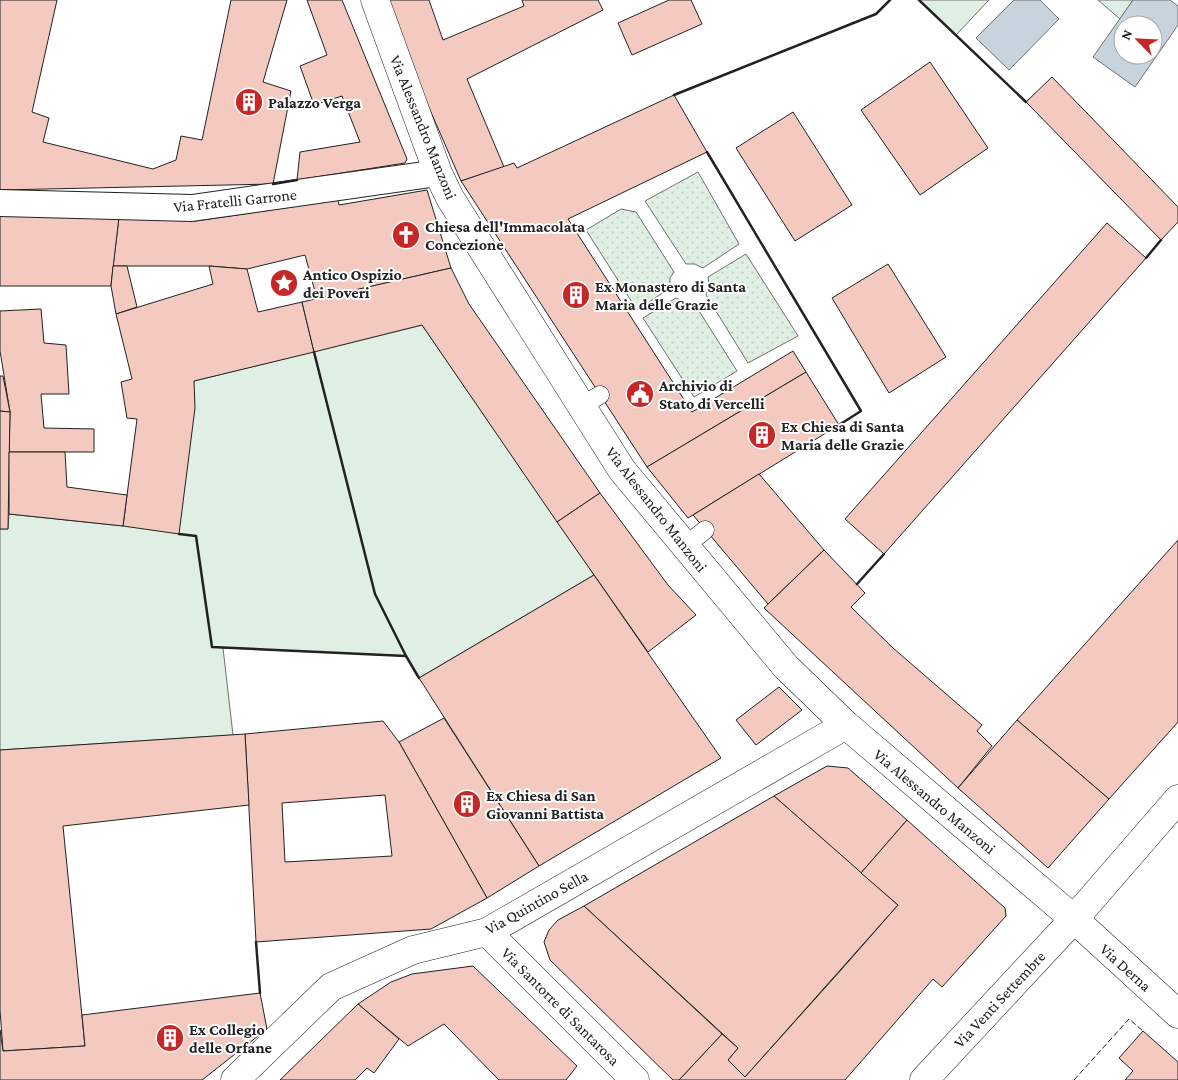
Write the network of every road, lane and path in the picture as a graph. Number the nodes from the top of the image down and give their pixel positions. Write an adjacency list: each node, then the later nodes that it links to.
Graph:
1 (375, 0): 2 (street, Via Alessandro Manzoni)
2 (438, 173): 3 (street, Via Fratelli Garrone); 4 (street, Via Alessandro Manzoni)
3 (0, 203)
4 (846, 725): 6 (street, Via Alessandro Manzoni); 7 (street, Via Quintino Sella)
5 (1178, 799): 6 (street, Via Venti Settembre)
6 (1074, 919): 8 (street, Via Derna); 11 (street, Via Venti Settembre)
7 (487, 932): 9 (street, Via Quintino Sella); 10 (street, Via Santorre di Santarosa)
8 (1178, 1014)
9 (236, 1080)
10 (635, 1080)
11 (924, 1080)

